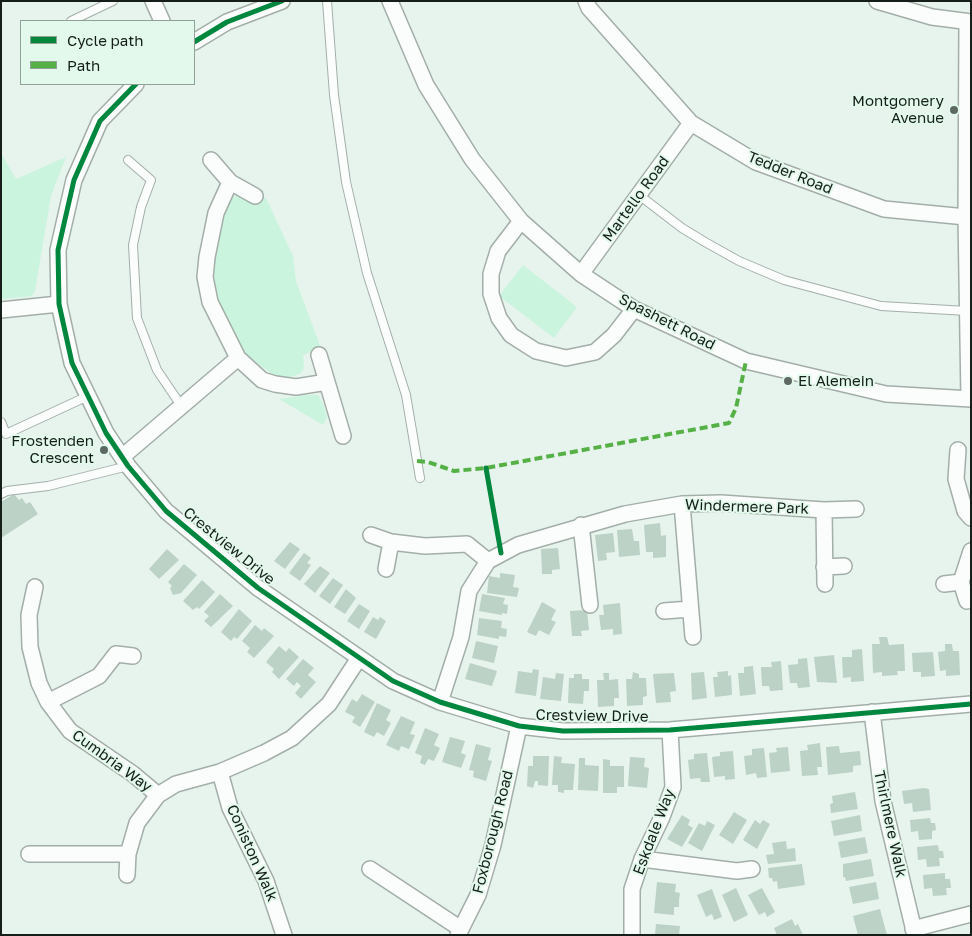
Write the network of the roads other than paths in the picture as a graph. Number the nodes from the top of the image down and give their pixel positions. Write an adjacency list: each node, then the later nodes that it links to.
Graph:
1 (113, 1): 8 (lane)
2 (153, 1): 9 (street)
3 (282, 1): 11 (street)
4 (326, 1): 36 (lane)
5 (390, 1): 20 (street, Spashett Road)
6 (586, 1): 13 (street, Tedder Road)
7 (877, 1): 10 (street)
8 (73, 20)
9 (162, 20)
10 (969, 22): 19 (street)
11 (195, 41)
12 (135, 85): 22 (street, Crestview Drive)
13 (691, 123): 17 (street, Martello Road); 19 (street, Tedder Road)
14 (128, 160): 31 (lane)
15 (210, 160): 16 (street)
16 (230, 182): 18 (street); 27 (street)
17 (639, 195): 21 (street, Martello Road); 25 (lane)
18 (255, 196)
19 (966, 217): 25 (street)
20 (521, 222): 21 (street, Spashett Road); 23 (street)
21 (581, 274): 23 (street, Spashett Road)
22 (59, 304): 24 (street); 29 (street, Crestview Drive)
23 (634, 309): 30 (street, Spashett Road)
24 (1, 310)
25 (967, 311): 30 (street)
26 (319, 355): 28 (street)
27 (238, 358): 28 (street); 31 (street)
28 (327, 382): 33 (street)
29 (88, 396): 32 (lane); 35 (street, Crestview Drive)
30 (970, 399)
31 (182, 407): 35 (street)
32 (1, 422)
33 (343, 436)
34 (958, 450): 37 (street)
35 (125, 462): 38 (lane); 61 (street, Crestview Drive)
36 (420, 478)
37 (963, 479): 42 (street)
38 (1, 494)
39 (682, 504): 41 (street, Windermere Park); 43 (street, Windermere Park); 57 (street)
40 (856, 509): 41 (street, Windermere Park)
41 (824, 510): 49 (street)
42 (971, 518)
43 (581, 525): 47 (street, Windermere Park); 56 (street)
44 (371, 535): 45 (street)
45 (392, 542): 47 (street); 50 (street)
46 (971, 551): 51 (street)
47 (488, 561): 63 (street, Windermere Park)
48 (844, 566): 49 (street)
49 (824, 567): 52 (street)
50 (386, 569)
51 (961, 582): 53 (street); 55 (street)
52 (824, 584)
53 (944, 584)
54 (35, 587): 62 (street, Cumbria Way)
55 (967, 601)
56 (590, 605)
57 (690, 608): 58 (street); 59 (street)
58 (664, 611)
59 (693, 637)
60 (133, 656): 62 (street)
61 (359, 658): 63 (street, Crestview Drive); 68 (street)
62 (48, 702): 69 (street, Cumbria Way)
63 (440, 702): 66 (street, Crestview Drive)
64 (971, 704): 65 (street, Crestview Drive)
65 (872, 712): 67 (street, Crestview Drive); 78 (street, Thirlmere Walk)
66 (519, 726): 67 (street, Crestview Drive); 77 (street, Foxborough Road)
67 (670, 730): 72 (street, Eskdale Way)
68 (220, 772): 69 (street); 79 (street, Coniston Walk)
69 (158, 796): 71 (street)
70 (29, 854): 71 (street)
71 (128, 854): 75 (street)
72 (642, 859): 73 (street); 80 (street, Eskdale Way)
73 (752, 868)
74 (370, 869): 77 (street)
75 (127, 875)
76 (971, 914): 78 (street)
77 (459, 932)
78 (914, 932)
79 (284, 935)
80 (632, 935)

